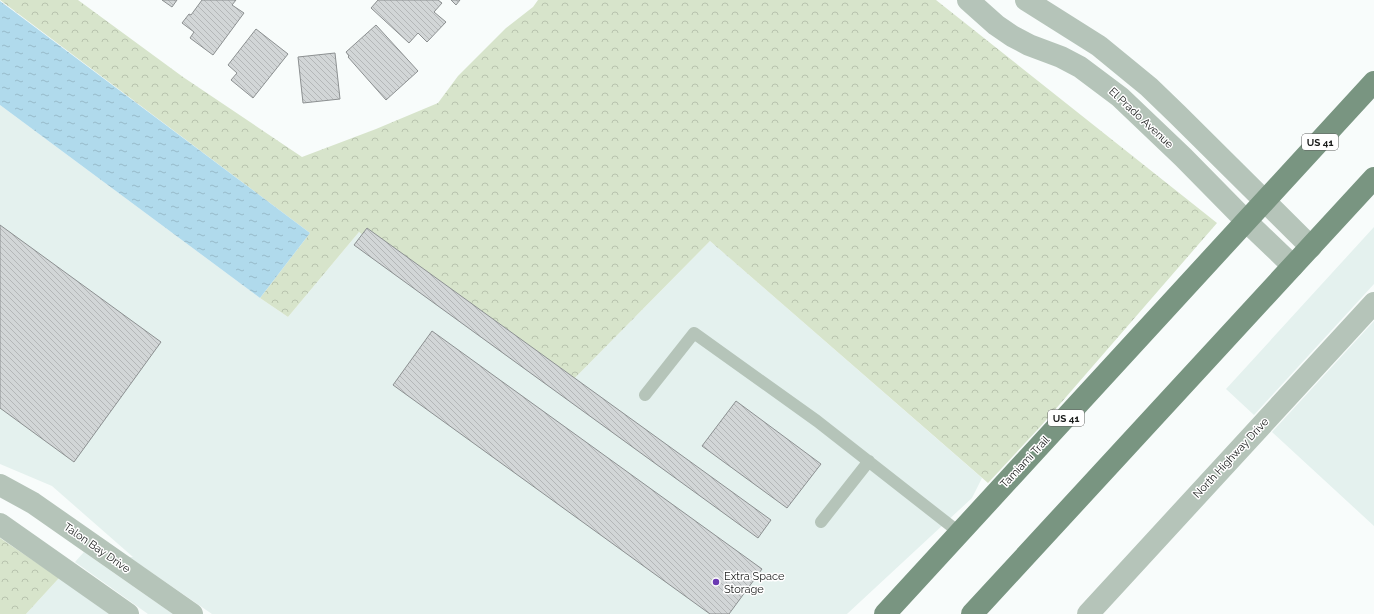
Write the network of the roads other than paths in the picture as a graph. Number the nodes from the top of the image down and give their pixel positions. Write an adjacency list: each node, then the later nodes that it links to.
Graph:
1 (968, 0): 4 (street, El Prado Avenue)
2 (1026, 0): 3 (street)
3 (1110, 54): 4 (street); 7 (street)
4 (1094, 77): 8 (street, El Prado Avenue)
5 (1374, 82): 7 (main road, US 41)
6 (1374, 178): 9 (main road)
7 (1265, 201): 8 (main road, US 41); 9 (street)
8 (1246, 221): 10 (street, El Prado Avenue); 17 (main road, Tamiami Trail / US 41)
9 (1311, 247): 10 (main road)
10 (1293, 266): 21 (main road)
11 (1374, 303): 22 (street, North Highway Drive)
12 (645, 394): 13 (lane)
13 (869, 461): 15 (lane); 17 (lane)
14 (0, 485): 19 (street, Talon Bay Drive)
15 (821, 522)
16 (0, 524): 18 (street)
17 (960, 533): 20 (main road, Tamiami Trail / US 41)
18 (128, 614)
19 (192, 614)
20 (885, 614)
21 (972, 614)
22 (1088, 614)

